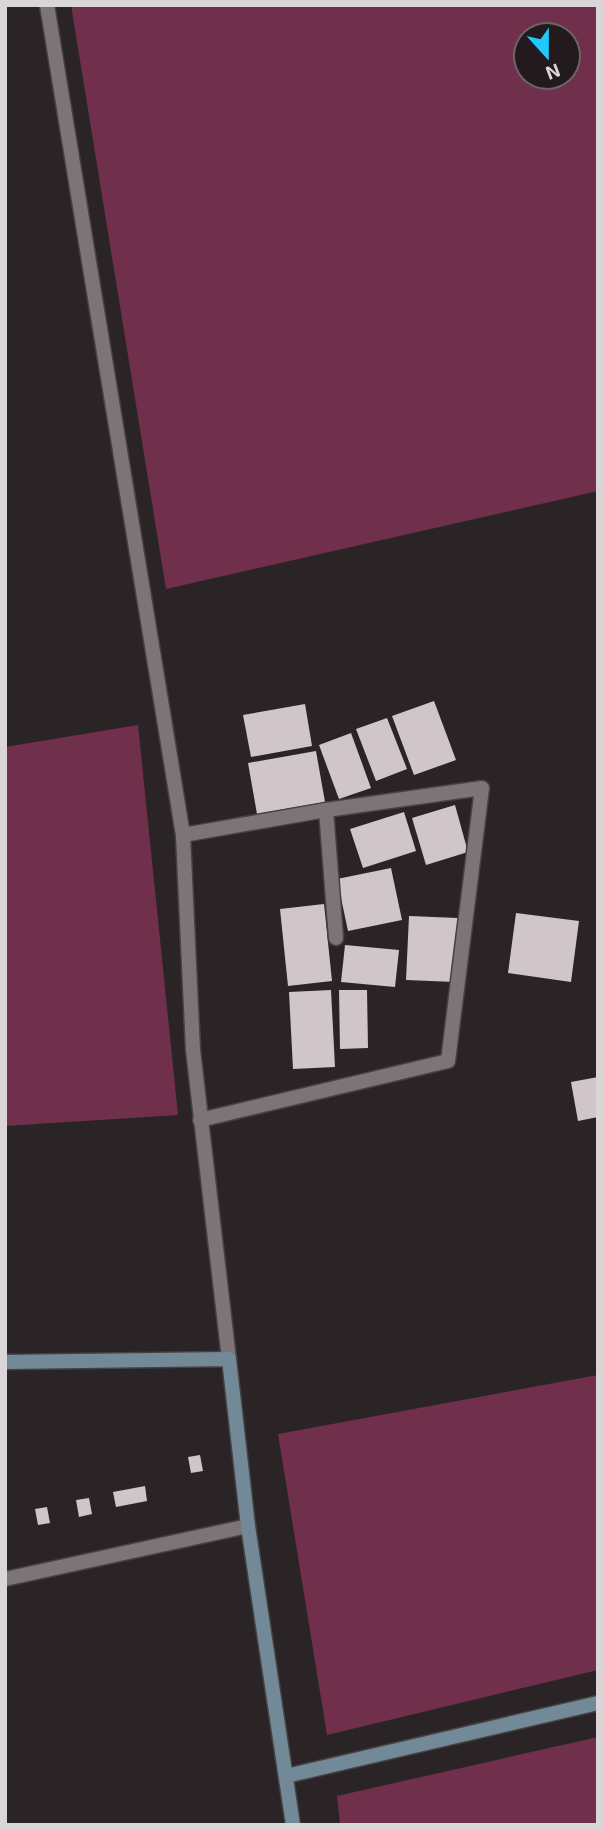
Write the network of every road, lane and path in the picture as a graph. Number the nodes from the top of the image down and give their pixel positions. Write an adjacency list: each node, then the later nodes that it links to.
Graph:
1 (47, 5): 3 (street)
2 (326, 810): 3 (street); 4 (street); 5 (street)
3 (183, 835): 5 (street)
4 (335, 938)
5 (200, 1120): 6 (street)
6 (229, 1359): 7 (street); 8 (street)
7 (5, 1362)
8 (248, 1526): 9 (street); 11 (street)
9 (5, 1579)
10 (598, 1703): 11 (street)
11 (286, 1776): 12 (street)
12 (293, 1825)

